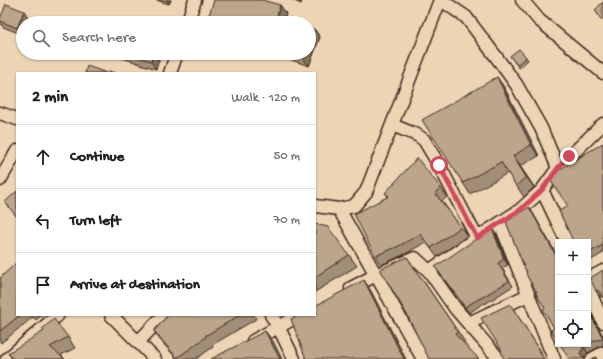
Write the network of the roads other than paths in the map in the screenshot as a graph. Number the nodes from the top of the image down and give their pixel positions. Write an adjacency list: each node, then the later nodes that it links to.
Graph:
1 (195, 0): 4 (street)
2 (441, 0): 10 (street); 13 (street)
3 (522, 0): 7 (street)
4 (189, 16)
5 (175, 60): 6 (street)
6 (170, 72)
7 (603, 74)
8 (0, 113): 9 (street)
9 (16, 119)
10 (392, 124): 17 (street); 19 (street)
11 (603, 124): 13 (street)
12 (16, 153): 14 (street)
13 (558, 168): 15 (street)
14 (0, 180)
15 (542, 190): 18 (street); 20 (street)
16 (316, 206): 17 (street)
17 (339, 209): 23 (street)
18 (500, 223): 19 (street); 26 (street)
19 (477, 238): 21 (street)
20 (566, 239)
21 (429, 271): 23 (street); 34 (street)
22 (603, 271): 24 (street)
23 (376, 275): 25 (street); 42 (street)
24 (591, 277)
25 (342, 293)
26 (528, 295): 34 (street); 44 (street)
27 (591, 295): 33 (street)
28 (57, 316): 39 (street)
29 (112, 316): 36 (street)
30 (163, 316): 36 (street)
31 (272, 316): 35 (street)
32 (298, 316): 35 (street)
33 (603, 322)
34 (469, 323): 43 (street)
35 (278, 326): 37 (street); 41 (street)
36 (138, 342): 40 (street)
37 (240, 348)
38 (603, 353): 45 (street)
39 (7, 359)
40 (155, 359)
41 (294, 359)
42 (423, 359)
43 (499, 359)
44 (554, 359)
45 (592, 359)

